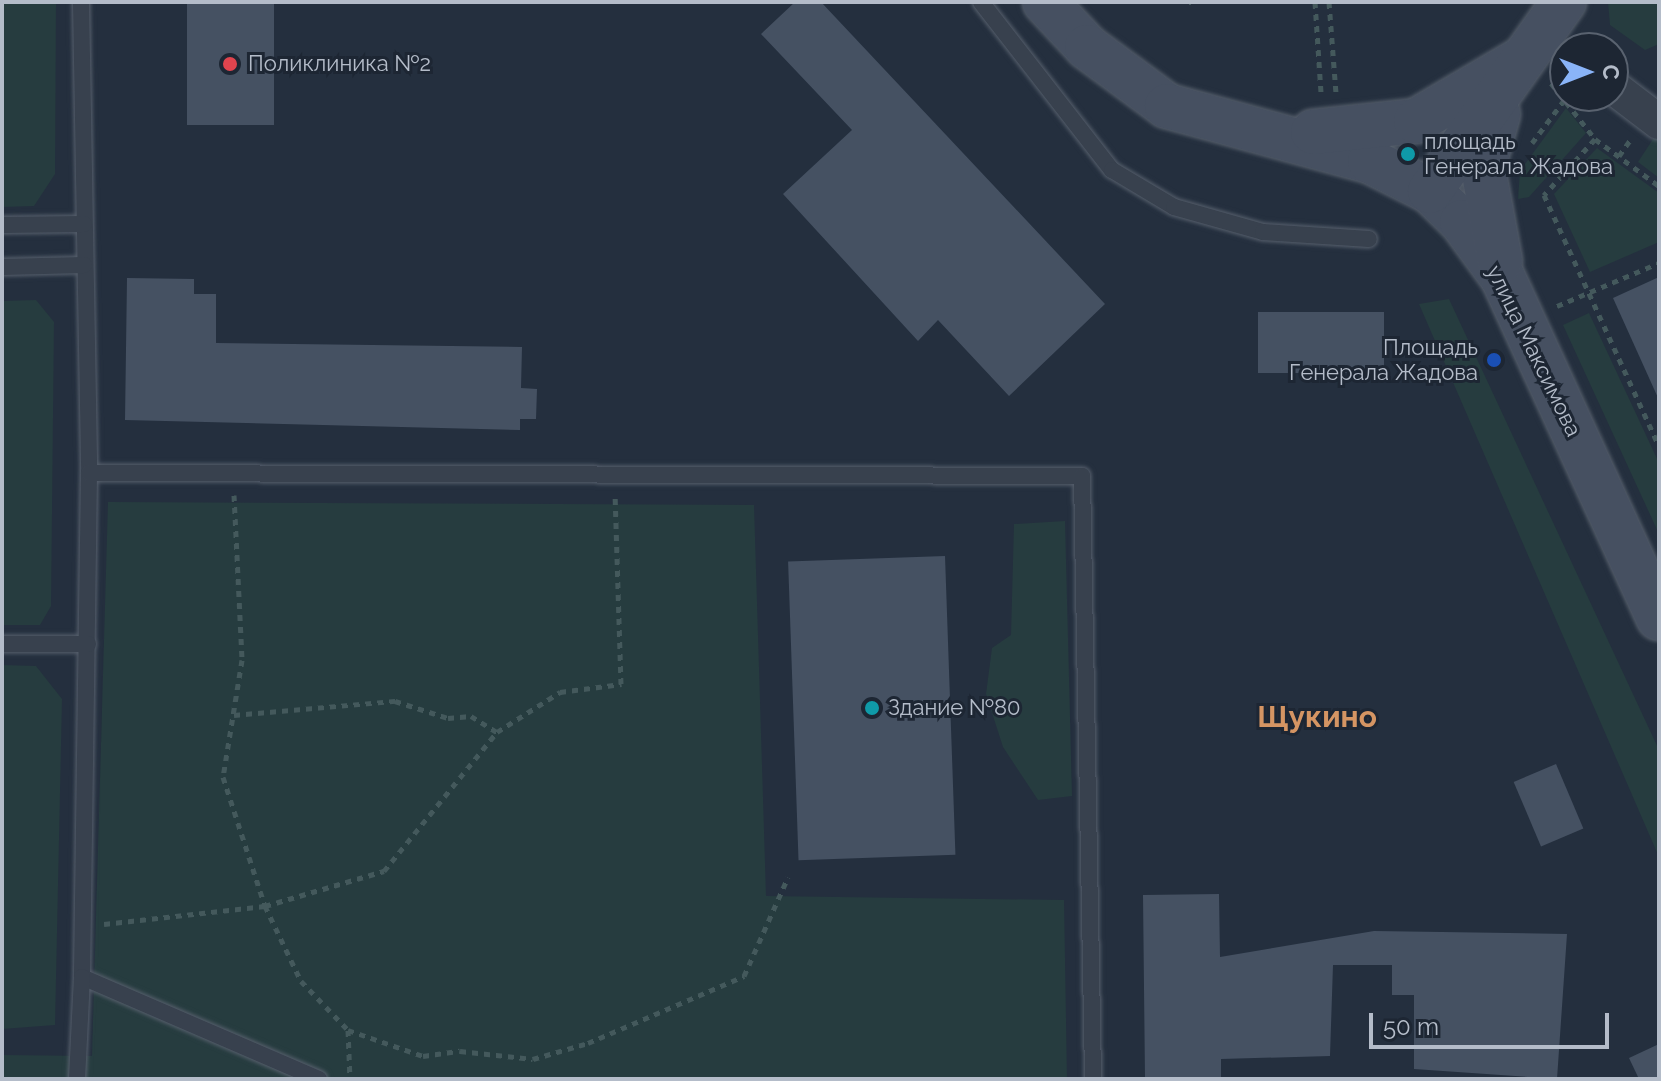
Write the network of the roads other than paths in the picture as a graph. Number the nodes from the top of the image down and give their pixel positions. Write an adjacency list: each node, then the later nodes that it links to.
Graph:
1 (81, 2): 9 (lane)
2 (981, 2): 11 (lane)
3 (1045, 2): 7 (street, улица Максимова)
4 (1548, 36): 7 (street); 8 (street); 14 (street)
5 (1629, 99): 6 (street)
6 (1659, 122)
7 (1275, 133): 8 (street, улица Максимова)
8 (1430, 191): 14 (street, улица Максимова)
9 (84, 224): 10 (lane); 12 (lane)
10 (2, 225)
11 (1369, 239)
12 (84, 265): 13 (lane); 15 (lane)
13 (2, 267)
14 (1503, 278): 16 (street, улица Максимова)
15 (89, 473): 18 (lane); 22 (lane)
16 (1659, 618)
17 (2, 644): 18 (lane)
18 (88, 644): 19 (lane)
19 (82, 977): 20 (lane); 21 (lane)
20 (77, 1079)
21 (319, 1079)
22 (1093, 1079)

